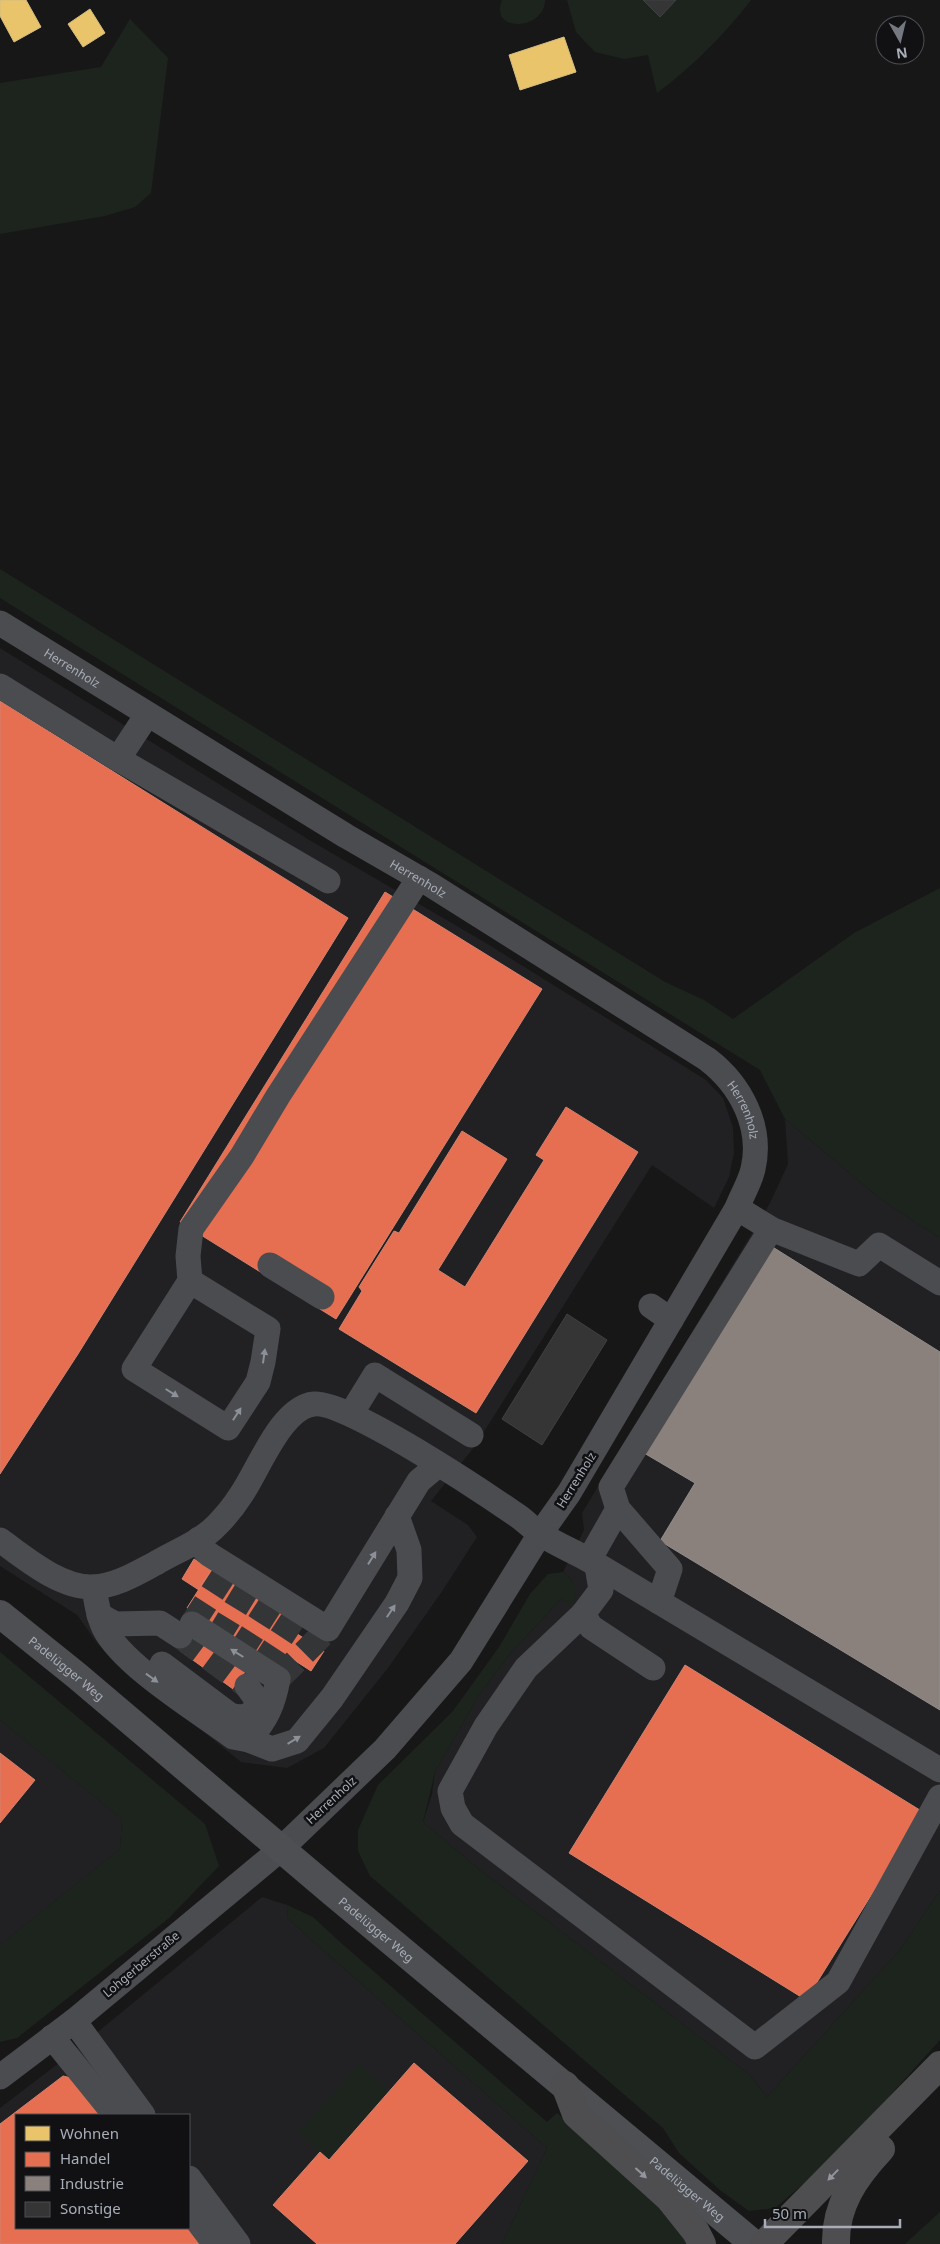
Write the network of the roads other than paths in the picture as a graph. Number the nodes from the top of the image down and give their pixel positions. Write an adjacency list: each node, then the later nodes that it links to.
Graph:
1 (0, 623): 3 (street, Herrenholz)
2 (0, 686): 4 (street)
3 (147, 715): 4 (street); 5 (street, Herrenholz)
4 (118, 759): 6 (street)
5 (419, 878): 7 (street, Herrenholz); 10 (street)
6 (328, 881)
7 (737, 1208): 8 (street); 14 (street, Herrenholz)
8 (771, 1229): 11 (street); 18 (street)
9 (270, 1265): 12 (street)
10 (190, 1281): 10 (street, one-way to 10)
11 (940, 1283)
12 (322, 1297)
13 (651, 1306): 14 (street)
14 (671, 1320): 20 (street, Herrenholz)
15 (351, 1414): 16 (street); 17 (street); 21 (street)
16 (470, 1434)
17 (438, 1465): 19 (street); 20 (street)
18 (618, 1510): 23 (street); 25 (street)
19 (397, 1516): 21 (street, one-way to 19); 32 (street, one-way to 19)
20 (540, 1534): 23 (street); 35 (street, Herrenholz)
21 (199, 1539): 24 (street)
22 (0, 1540): 24 (street)
23 (593, 1563): 25 (street); 27 (street)
24 (94, 1587): 28 (street)
25 (659, 1602): 33 (street)
26 (0, 1614): 35 (main road, Padelügger Weg)
27 (583, 1614): 30 (street); 34 (street)
28 (99, 1615): 29 (street); 32 (street, one-way to 28)
29 (116, 1645): 31 (street); 32 (street, one-way to 32)
30 (654, 1668)
31 (247, 1686)
32 (250, 1740)
33 (940, 1770)
34 (940, 1797)
35 (281, 1849): 36 (street, Lohgerberstraße); 40 (main road, Padelügger Weg)
36 (74, 2021): 37 (street, Lohgerberstraße); 43 (street)
37 (52, 2037): 39 (street, Lohgerberstraße); 42 (street)
38 (940, 2065): 50 (highway, one-way to 50)
39 (2, 2072)
40 (565, 2085): 48 (highway, one-way to 48); 49 (main road, Padelügger Weg)
41 (940, 2085): 51 (highway)
42 (114, 2114)
43 (142, 2114)
44 (190, 2179): 47 (street)
45 (190, 2211): 46 (street)
46 (215, 2244)
47 (238, 2244)
48 (702, 2244)
49 (754, 2244)
50 (764, 2244)
51 (836, 2244)

